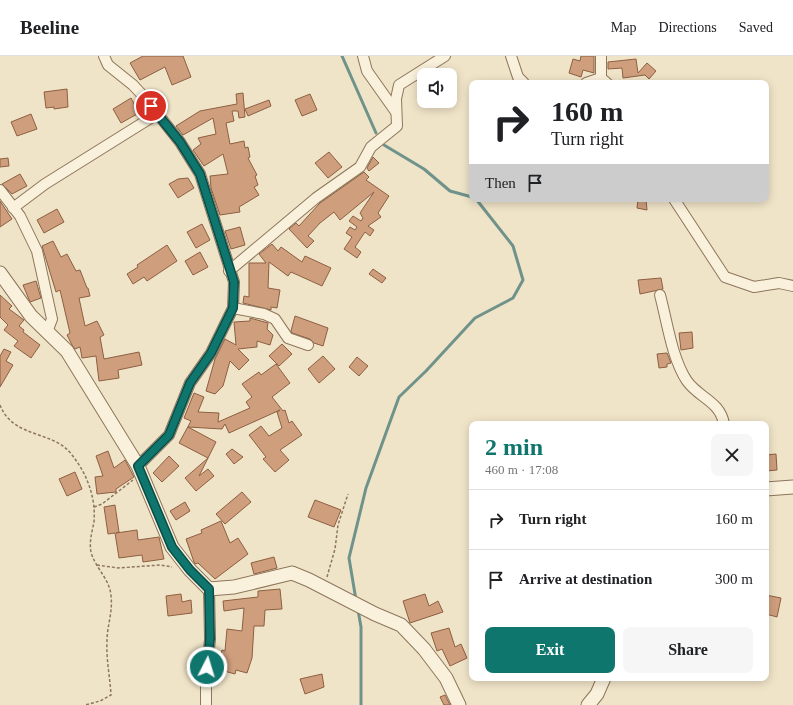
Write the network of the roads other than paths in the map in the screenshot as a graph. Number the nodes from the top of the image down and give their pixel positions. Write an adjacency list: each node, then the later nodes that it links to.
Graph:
1 (104, 56): 9 (street)
2 (363, 56): 8 (street)
3 (445, 56): 8 (street)
4 (511, 56): 6 (street)
5 (601, 56): 7 (street)
6 (521, 80)
7 (604, 80)
8 (396, 112): 13 (street)
9 (157, 114): 12 (street); 13 (street)
10 (0, 190): 12 (street)
11 (676, 202): 15 (street)
12 (13, 208): 18 (street)
13 (229, 271): 17 (street)
14 (0, 273): 18 (street)
15 (793, 286)
16 (660, 295): 20 (street)
17 (233, 308): 19 (street); 21 (street)
18 (47, 332): 21 (street)
19 (308, 345)
20 (723, 421)
21 (139, 470): 24 (street)
22 (793, 487): 23 (street)
23 (769, 489)
24 (209, 589): 26 (street); 27 (street)
25 (602, 681): 28 (street)
26 (206, 705)
27 (460, 705)
28 (588, 705)

